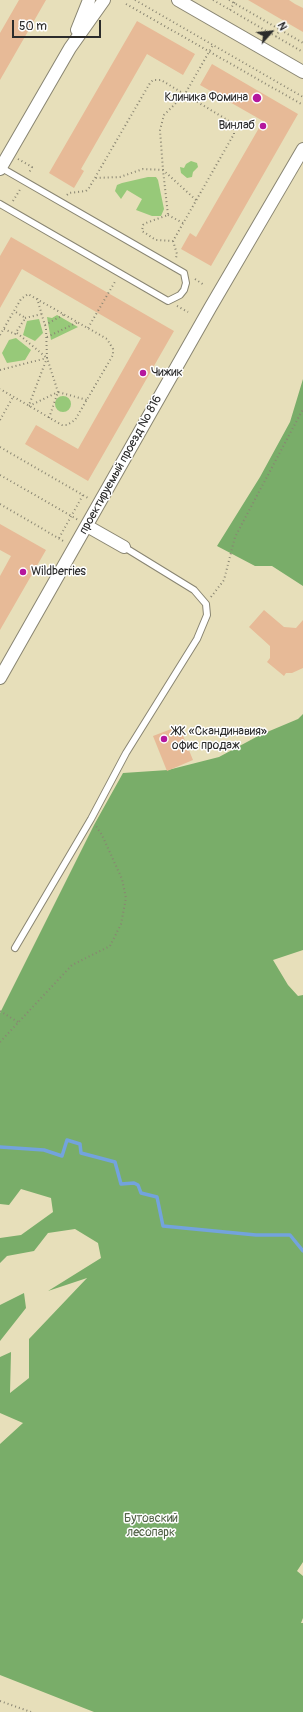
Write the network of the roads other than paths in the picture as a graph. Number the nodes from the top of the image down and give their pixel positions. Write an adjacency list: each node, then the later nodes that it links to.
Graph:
1 (89, 0): 4 (street)
2 (104, 0): 4 (street)
3 (178, 0): 5 (street)
4 (70, 48): 7 (street)
5 (303, 72)
6 (303, 149): 9 (street, проектируемый проезд № 816)
7 (0, 168): 8 (lane)
8 (0, 204)
9 (87, 526): 10 (street); 11 (street, проектируемый проезд № 816)
10 (124, 547): 12 (lane)
11 (0, 678)
12 (15, 948)

